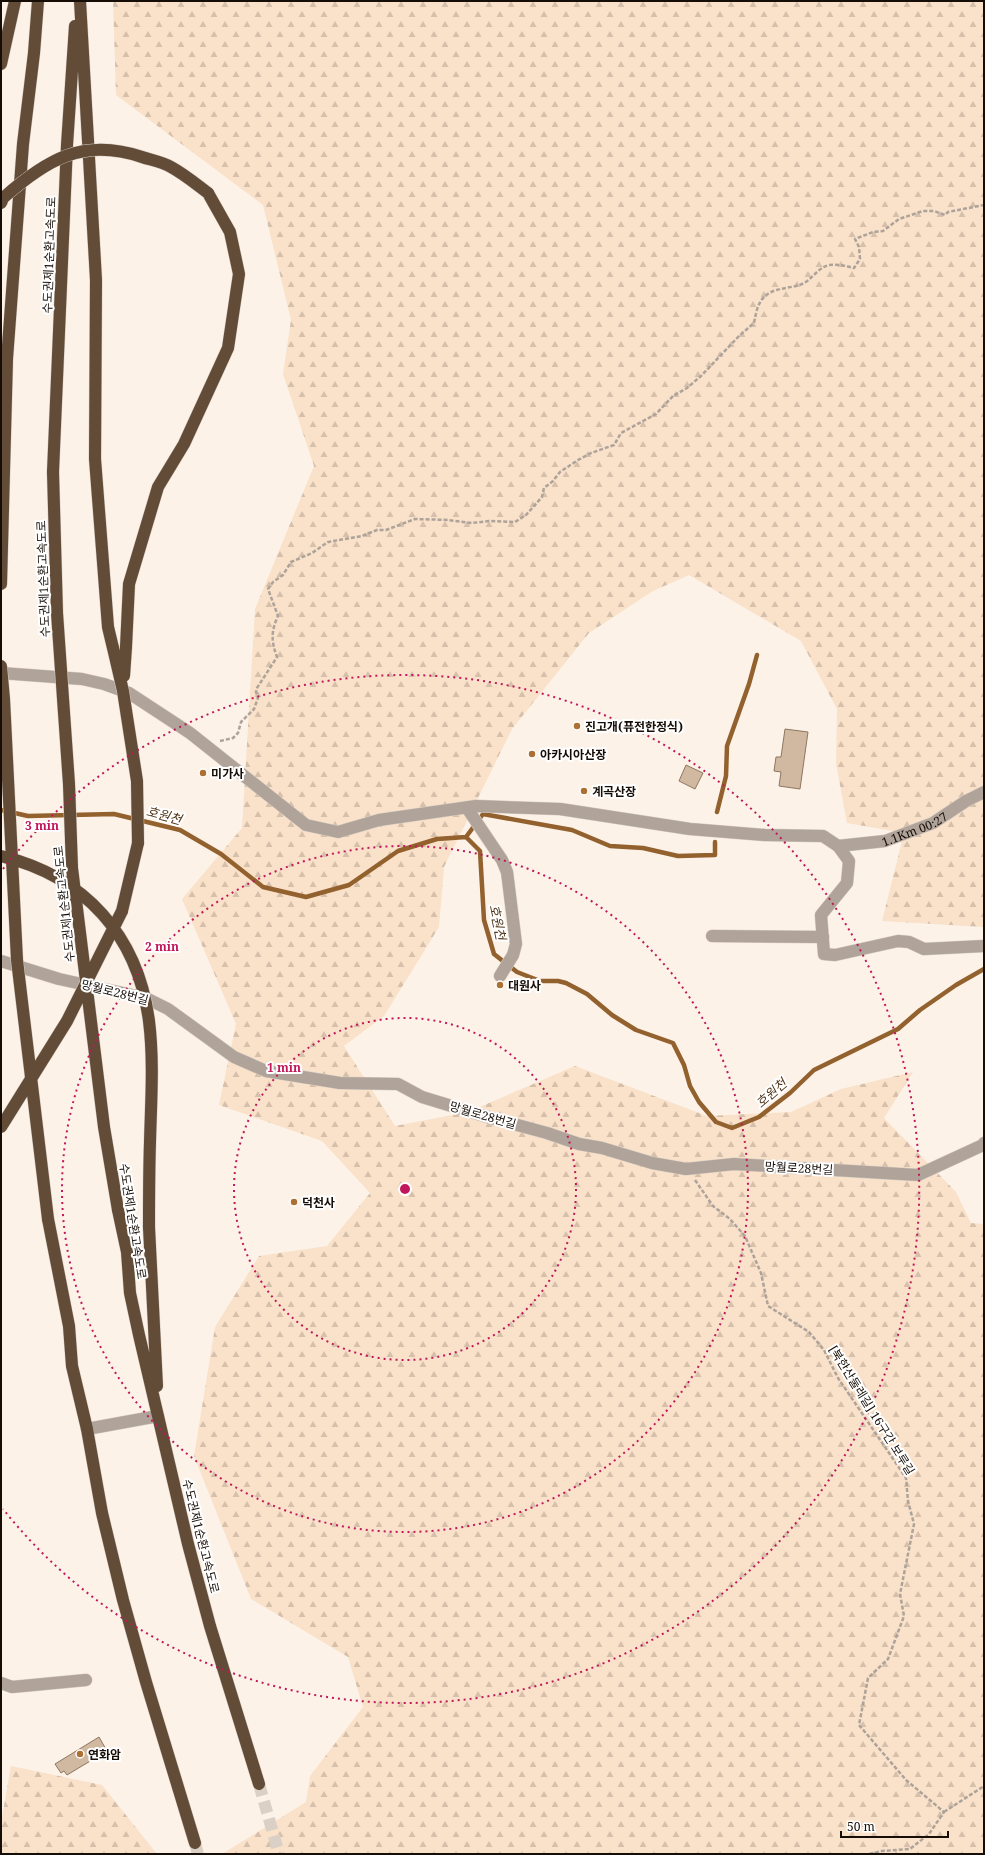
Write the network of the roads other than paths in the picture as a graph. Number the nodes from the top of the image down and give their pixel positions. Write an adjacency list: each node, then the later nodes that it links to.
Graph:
1 (15, 1): 5 (highway)
2 (38, 1): 7 (highway)
3 (77, 1): 23 (highway, 수도권제1순환고속도로, bridge)
4 (80, 1): 8 (highway)
5 (1, 64)
6 (1, 203): 8 (highway, bridge)
7 (1, 584)
8 (119, 647): 21 (highway, bridge)
9 (1, 666): 11 (highway, bridge)
10 (1, 673): 13 (street)
11 (3, 694): 24 (highway, bridge)
12 (984, 792): 14 (street, 1.1Km 00:27)
13 (467, 808): 14 (street); 20 (street)
14 (838, 846): 17 (street)
15 (1, 856): 23 (highway, bridge)
16 (712, 936): 17 (street)
17 (823, 937): 18 (street)
18 (984, 946)
19 (1, 961): 22 (street, 망월로28번길)
20 (500, 976)
21 (1, 1127)
22 (983, 1144)
23 (158, 1416): 24 (street); 27 (highway, 수도권제1순환고속도로)
24 (87, 1429): 28 (highway)
25 (86, 1680): 26 (street)
26 (1, 1683)
27 (259, 1784)
28 (195, 1843)

